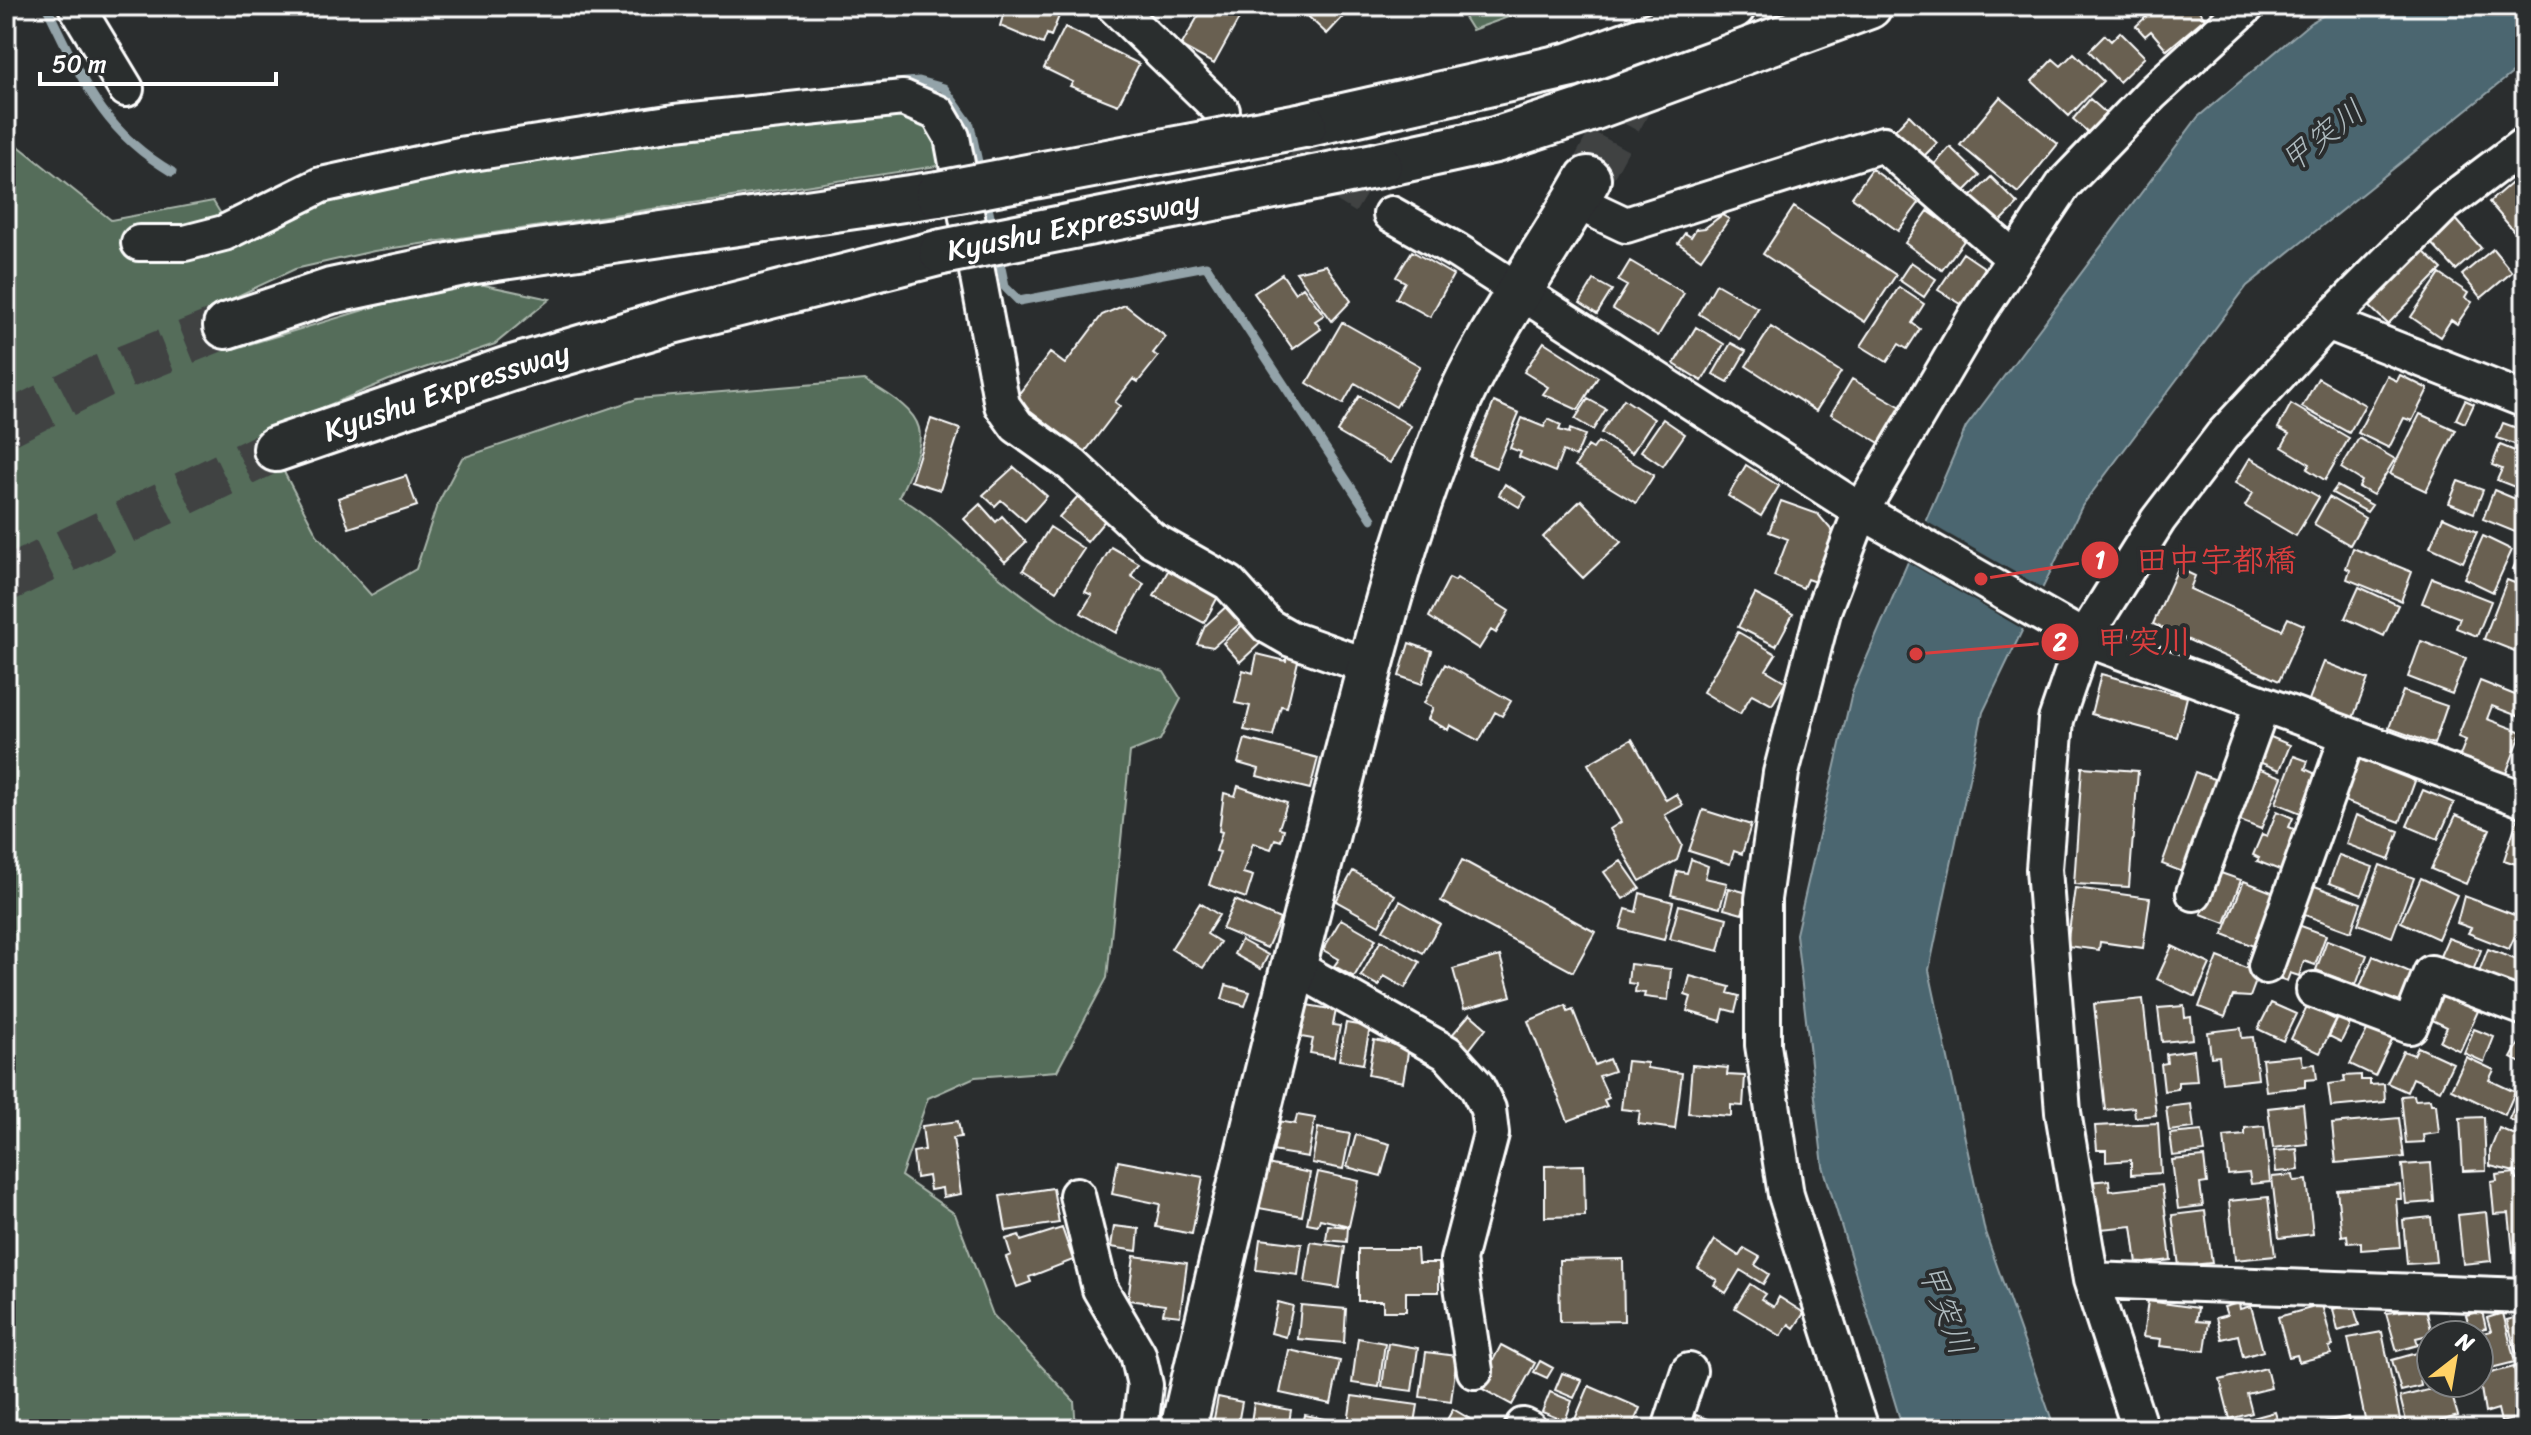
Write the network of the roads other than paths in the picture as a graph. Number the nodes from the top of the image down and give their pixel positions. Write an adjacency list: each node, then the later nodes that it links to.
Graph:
1 (76, 6): 8 (street)
2 (1115, 6): 9 (street)
3 (1733, 6): 7 (main road, Kyushu Expressway)
4 (1869, 6): 10 (main road, Kyushu Expressway)
5 (1895, 6): 10 (main road)
6 (2233, 10): 15 (street)
7 (1704, 15): 18 (main road, Kyushu Expressway, bridge)
8 (126, 89)
9 (1222, 111)
10 (1581, 112): 20 (main road, Kyushu Expressway, bridge)
11 (2525, 144): 17 (street)
12 (1582, 190): 15 (street); 16 (main road)
13 (1391, 214): 16 (street)
14 (139, 243): 23 (street)
15 (2014, 258): 21 (street)
16 (1520, 293): 21 (street); 23 (main road)
17 (2327, 322): 19 (street); 22 (street)
18 (226, 326)
19 (2525, 400)
20 (276, 449)
21 (1861, 511): 22 (street); 40 (street)
22 (2084, 638): 24 (street); 33 (street)
23 (1370, 667): 28 (main road)
24 (2262, 705): 25 (street); 27 (street)
25 (2348, 736): 26 (street); 29 (street)
26 (2525, 800)
27 (2194, 893)
28 (1293, 966): 35 (street); 38 (main road)
29 (2266, 966)
30 (2314, 990): 31 (street)
31 (2525, 1008)
32 (1077, 1195): 37 (street)
33 (2091, 1280): 34 (street); 41 (street)
34 (2525, 1296)
35 (1475, 1371)
36 (1689, 1371): 39 (street)
37 (1140, 1429)
38 (1183, 1429)
39 (1670, 1429)
40 (1861, 1429)
41 (2140, 1429)

